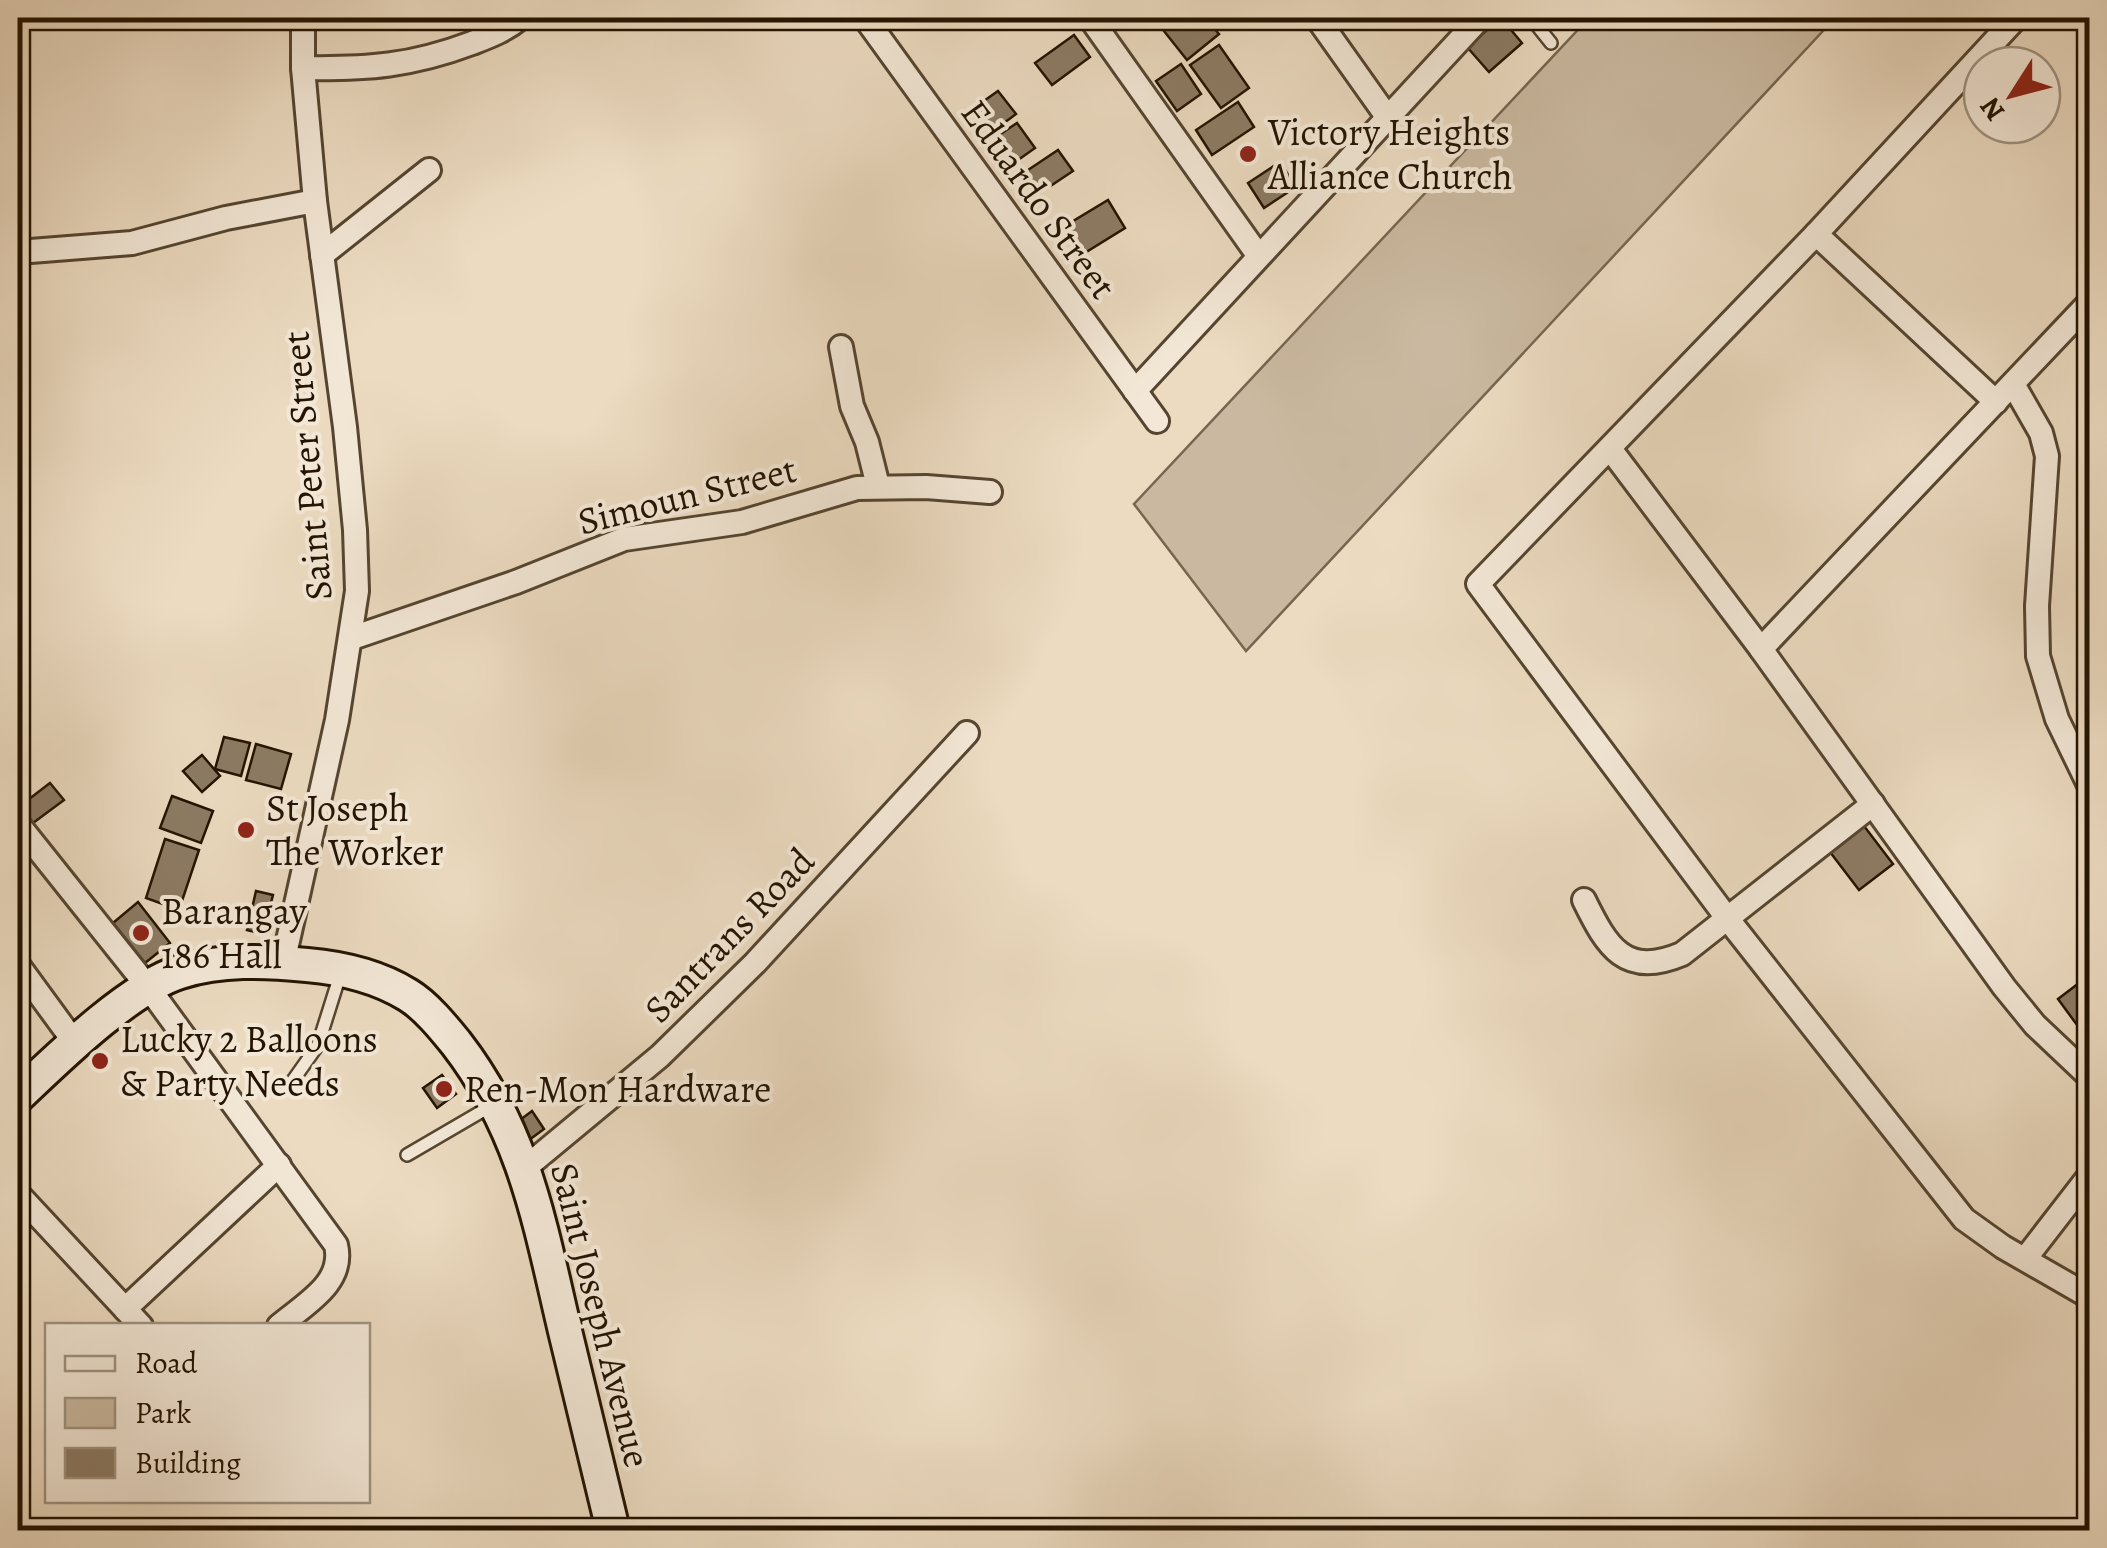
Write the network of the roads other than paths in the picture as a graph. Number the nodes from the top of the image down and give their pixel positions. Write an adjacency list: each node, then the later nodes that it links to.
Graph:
1 (303, 18): 10 (street, Saint Peter Street)
2 (520, 18): 10 (street)
3 (1090, 18): 16 (street)
4 (1317, 18): 11 (street)
5 (1480, 18): 11 (street)
6 (1531, 18): 9 (lane)
7 (2016, 18): 14 (street)
8 (872, 20): 21 (street, Eduardo Street)
9 (1551, 44)
10 (303, 68): 13 (street, Saint Peter Street)
11 (1388, 118): 16 (street)
12 (429, 170): 17 (street)
13 (315, 201): 15 (street); 17 (street, Saint Peter Street)
14 (1816, 234): 22 (street); 24 (street)
15 (18, 252)
16 (1258, 255): 21 (street)
17 (322, 256): 27 (street, Saint Peter Street)
18 (2090, 302): 20 (street)
19 (842, 347): 25 (street)
20 (2013, 384): 22 (street); 30 (street)
21 (1136, 391): 23 (street, Eduardo Street)
22 (1996, 402): 28 (street)
23 (1157, 421)
24 (1611, 450): 28 (street); 34 (street)
25 (878, 486): 26 (street, Simoun Street); 27 (street, Simoun Street)
26 (990, 492)
27 (352, 638): 35 (street, Saint Peter Street)
28 (1761, 649): 31 (street)
29 (967, 733): 46 (street, Santrans Road)
30 (2090, 786)
31 (1872, 804): 34 (street); 40 (street)
32 (18, 824): 38 (street)
33 (1584, 900): 34 (street)
34 (1727, 918): 49 (street)
35 (283, 962): 37 (main road, Saint Joseph Avenue); 38 (main road, Saint Joseph Avenue)
36 (18, 965): 39 (street)
37 (342, 971): 41 (lane); 43 (main road, Saint Joseph Avenue)
38 (148, 987): 39 (main road, Saint Joseph Avenue); 45 (street)
39 (75, 1043): 42 (main road, Saint Joseph Avenue)
40 (2090, 1078)
41 (289, 1086)
42 (18, 1096)
43 (495, 1104): 44 (lane); 46 (main road, Saint Joseph Avenue)
44 (406, 1155)
45 (279, 1165): 51 (street); 52 (street)
46 (525, 1168): 53 (main road, Saint Joseph Avenue)
47 (2090, 1175): 49 (street)
48 (18, 1194): 51 (street)
49 (2025, 1259): 50 (street)
50 (2090, 1297)
51 (133, 1317)
52 (282, 1323)
53 (613, 1530)

